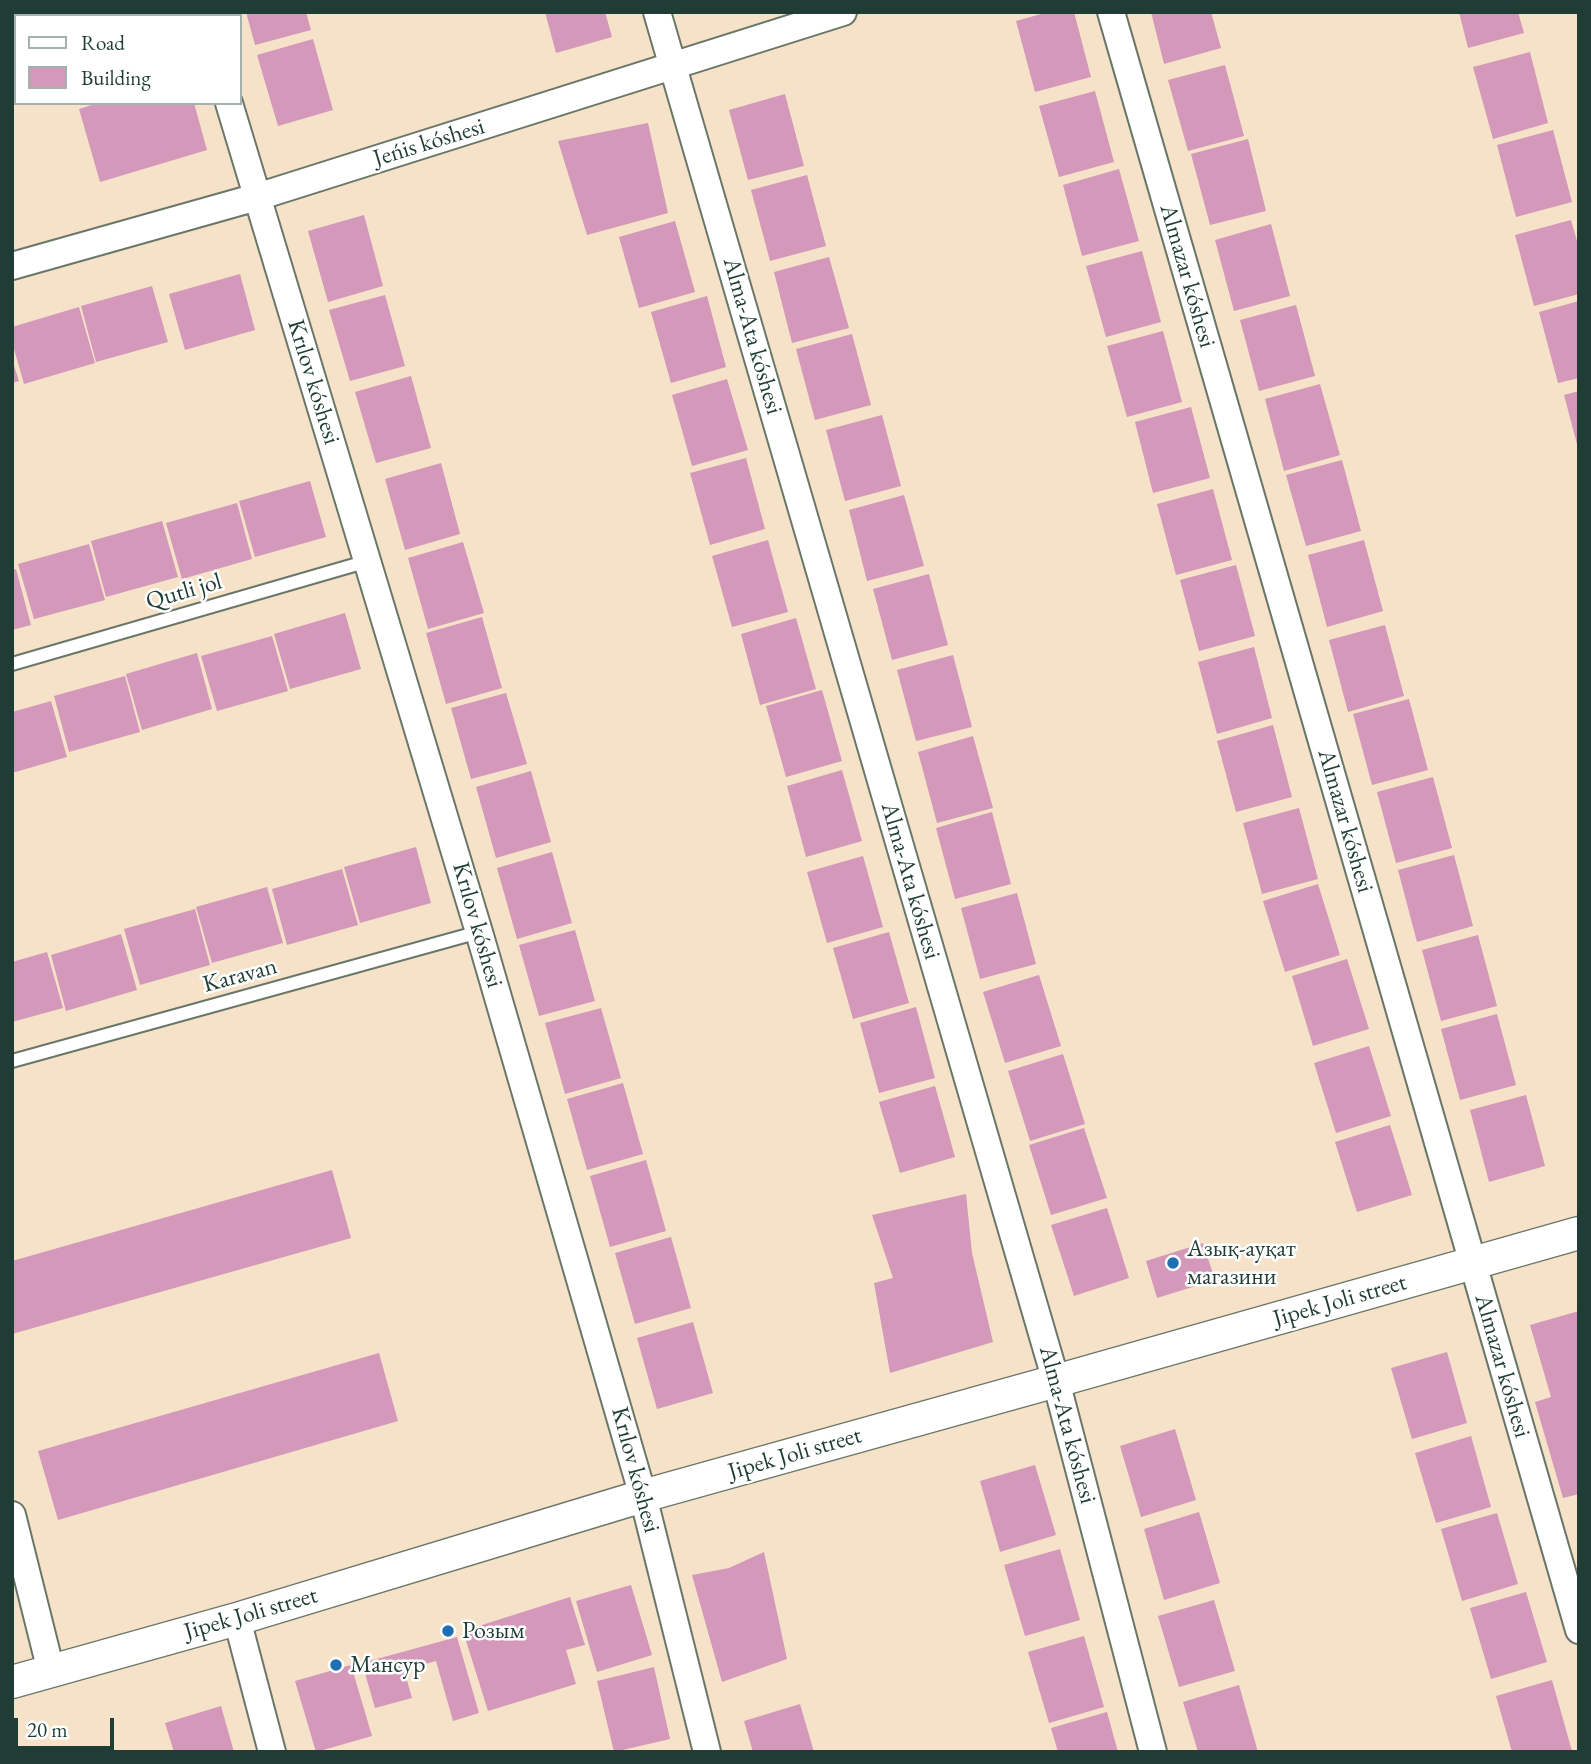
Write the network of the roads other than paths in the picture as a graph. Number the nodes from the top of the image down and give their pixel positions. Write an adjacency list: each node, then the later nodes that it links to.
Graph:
1 (657, 12): 4 (street, Alma-Ata kóshesi)
2 (843, 12): 4 (street, Jeńis kóshesi)
3 (1111, 12): 13 (street, Almazar kóshesi)
4 (673, 66): 6 (street, Jeńis kóshesi); 14 (street, Alma-Ata kóshesi)
5 (230, 105): 6 (street, Krılov kóshesi)
6 (257, 197): 7 (street, Jeńis kóshesi); 8 (street, Krılov kóshesi)
7 (12, 266)
8 (368, 561): 9 (lane, Qutli jol); 10 (street, Krılov kóshesi)
9 (12, 664)
10 (479, 932): 11 (lane, Karavan); 15 (street, Krılov kóshesi)
11 (12, 1061)
12 (1579, 1233): 13 (street, Jipek Joli street)
13 (1473, 1263): 14 (street, Jipek Joli street); 18 (street, Almazar kóshesi)
14 (1056, 1381): 15 (street, Jipek Joli street); 23 (street, Alma-Ata kóshesi)
15 (643, 1496): 17 (street, Jipek Joli street); 22 (street, Krılov kóshesi)
16 (12, 1516): 19 (street)
17 (237, 1619): 19 (street, Jipek Joli street); 21 (street)
18 (1579, 1630)
19 (51, 1671): 20 (street, Jipek Joli street)
20 (12, 1682)
21 (272, 1752)
22 (707, 1752)
23 (1153, 1752)

